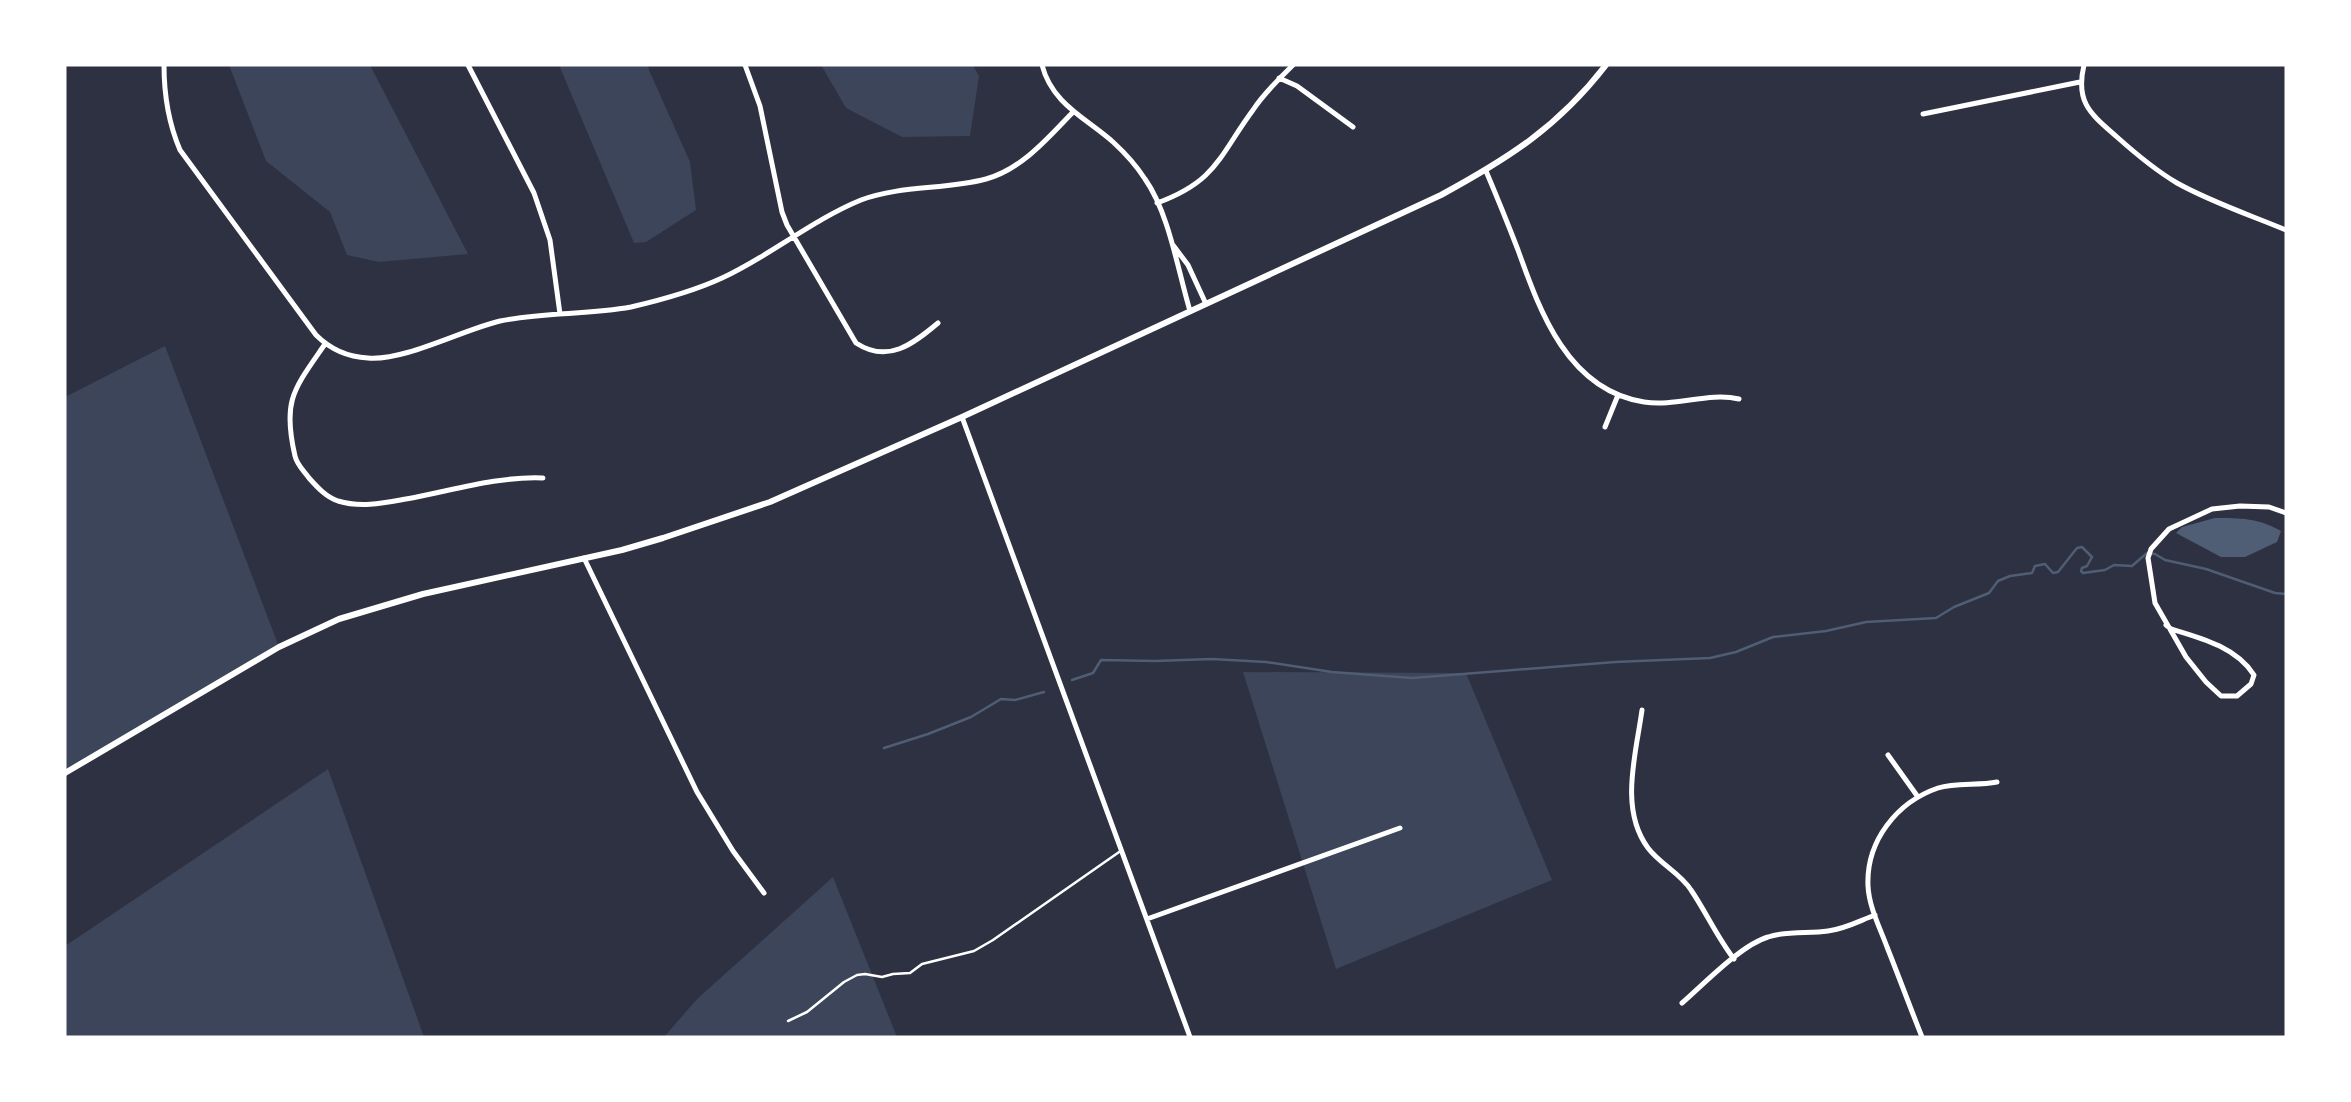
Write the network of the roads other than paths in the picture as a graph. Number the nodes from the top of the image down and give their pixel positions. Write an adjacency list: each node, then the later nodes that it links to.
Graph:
1 (164, 65): 22 (street)
2 (468, 65): 20 (street)
3 (745, 65): 16 (street)
4 (1042, 65): 10 (street)
5 (1293, 65): 8 (street)
6 (1606, 65): 13 (street)
7 (2084, 65): 9 (street)
8 (1279, 78): 12 (street); 14 (street)
9 (2080, 82): 11 (street); 15 (street)
10 (1073, 113): 14 (street); 16 (street)
11 (1923, 114)
12 (1353, 127)
13 (1486, 171): 18 (street); 23 (street)
14 (1157, 203): 17 (street)
15 (2286, 230)
16 (794, 237): 20 (street); 21 (street)
17 (1171, 242): 18 (street); 19 (street)
18 (1206, 304): 19 (street)
19 (1190, 311): 25 (street)
20 (560, 314): 22 (street)
21 (938, 323)
22 (325, 344): 27 (street)
23 (1618, 395): 24 (street); 26 (street)
24 (1739, 399)
25 (962, 416): 29 (street); 37 (street)
26 (1605, 427)
27 (542, 478)
28 (2286, 513): 30 (street)
29 (584, 558): 33 (street); 38 (street)
30 (2166, 625): 30 (street)
31 (1642, 710): 41 (street)
32 (1888, 755): 35 (street)
33 (65, 773)
34 (1997, 782): 35 (street)
35 (1918, 797): 39 (street)
36 (1400, 828): 40 (street)
37 (1122, 850): 40 (street); 43 (lane)
38 (764, 893)
39 (1875, 915): 41 (street); 45 (street)
40 (1147, 919): 44 (street)
41 (1734, 959): 42 (street)
42 (1682, 1003)
43 (788, 1021)
44 (1191, 1037)
45 (1922, 1037)

